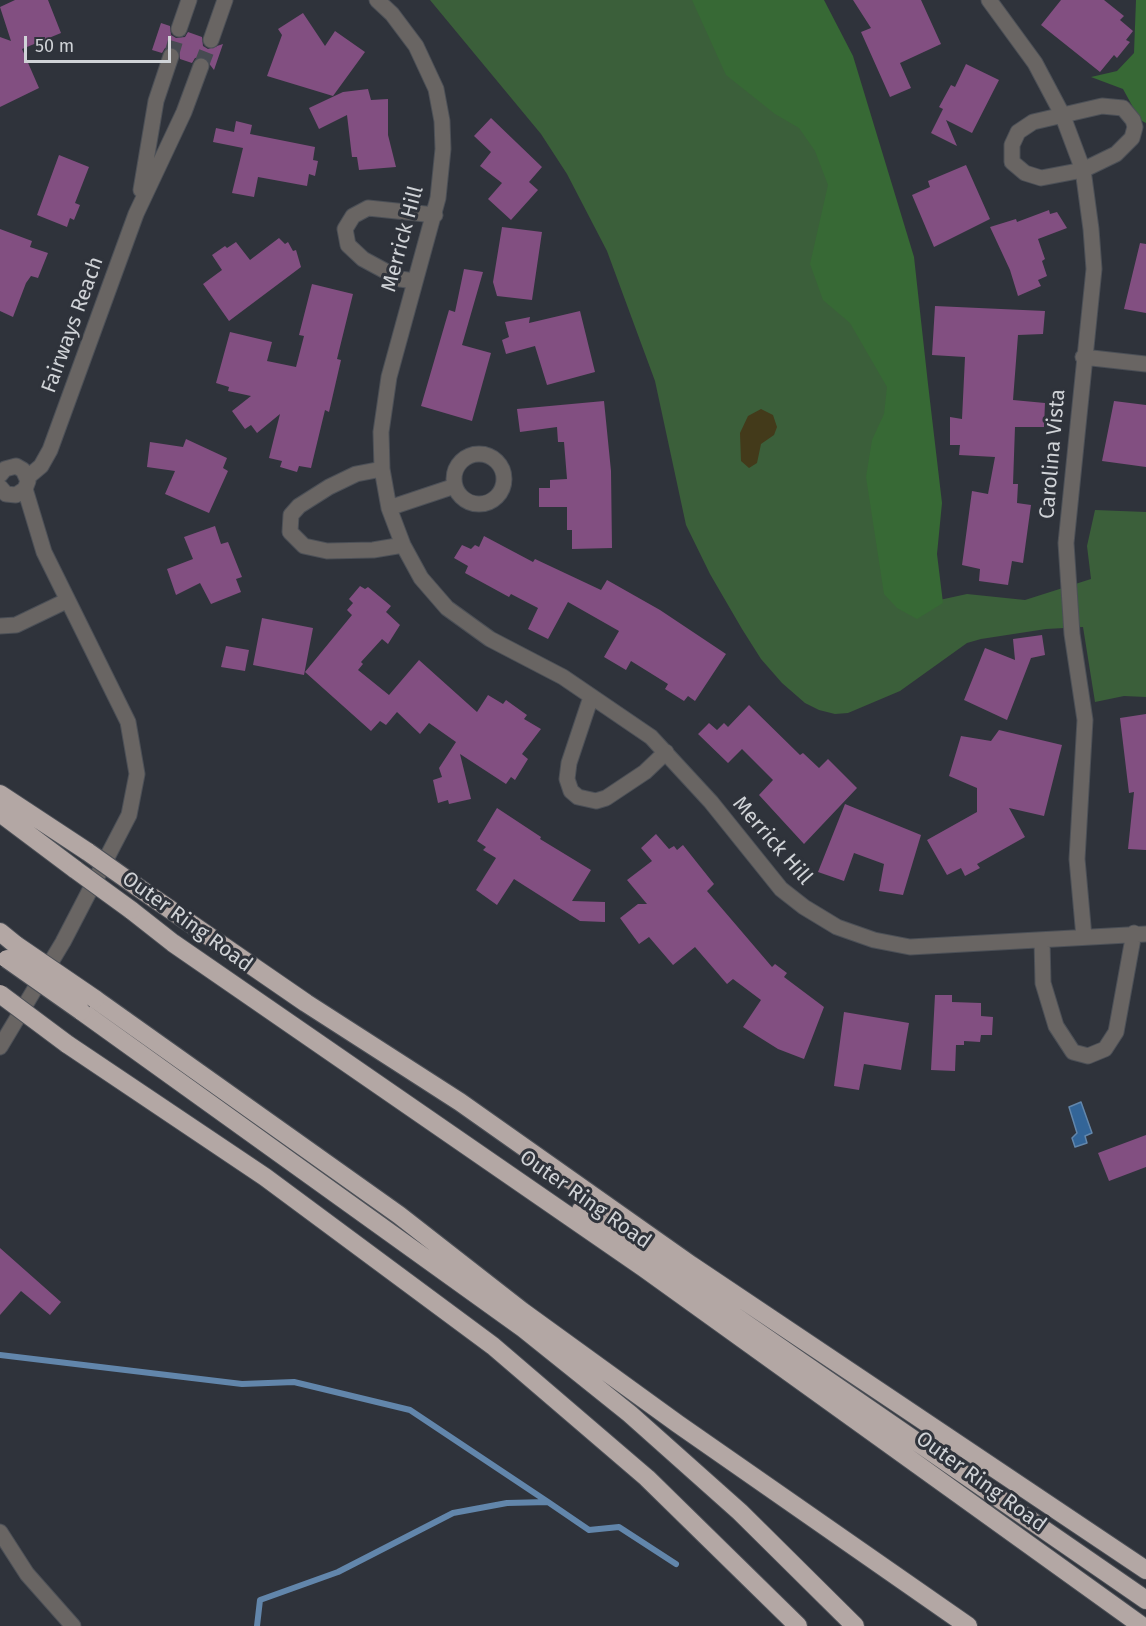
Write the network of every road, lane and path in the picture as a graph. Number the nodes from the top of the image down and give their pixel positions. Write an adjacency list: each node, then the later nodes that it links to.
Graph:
1 (189, 0): 5 (street)
2 (225, 0): 6 (street)
3 (377, 0): 12 (street, Merrick Hill)
4 (989, 0): 9 (street, Carolina Vista)
5 (179, 30)
6 (211, 40)
7 (171, 56): 11 (street, Fairways Reach)
8 (201, 66): 11 (street, Fairways Reach)
9 (1062, 114): 10 (street, Carolina Vista); 10 (street); 10 (street)
10 (1083, 170): 14 (street, Carolina Vista)
11 (136, 214): 17 (street, Fairways Reach)
12 (435, 215): 13 (street, Merrick Hill); 13 (street)
13 (415, 281): 16 (street, Merrick Hill)
14 (1083, 357): 15 (street); 29 (street, Carolina Vista)
15 (1146, 364)
16 (382, 469): 19 (street, Merrick Hill); 20 (street)
17 (12, 477): 21 (street)
18 (454, 486): 19 (street)
19 (389, 508): 20 (street, Merrick Hill)
20 (403, 545): 23 (street, Merrick Hill)
21 (66, 601): 22 (street); 35 (street)
22 (0, 626)
23 (591, 697): 24 (street, Merrick Hill); 24 (street)
24 (666, 752): 30 (street, Merrick Hill)
25 (0, 794): 37 (highway, bridge)
26 (0, 813): 31 (highway, Outer Ring Road, bridge)
27 (0, 932): 32 (highway)
28 (1140, 933): 29 (street, Merrick Hill); 30 (street, Merrick Hill)
29 (1083, 937): 30 (street, Merrick Hill)
30 (1042, 940)
31 (174, 943): 38 (highway); 43 (highway, Outer Ring Road)
32 (8, 953): 34 (highway, bridge)
33 (0, 994): 40 (highway, bridge)
34 (88, 1005): 41 (highway); 42 (highway)
35 (0, 1047)
36 (0, 1532): 39 (street)
37 (1146, 1570)
38 (1146, 1599)
39 (73, 1626)
40 (798, 1626)
41 (855, 1626)
42 (968, 1626)
43 (1142, 1626)

